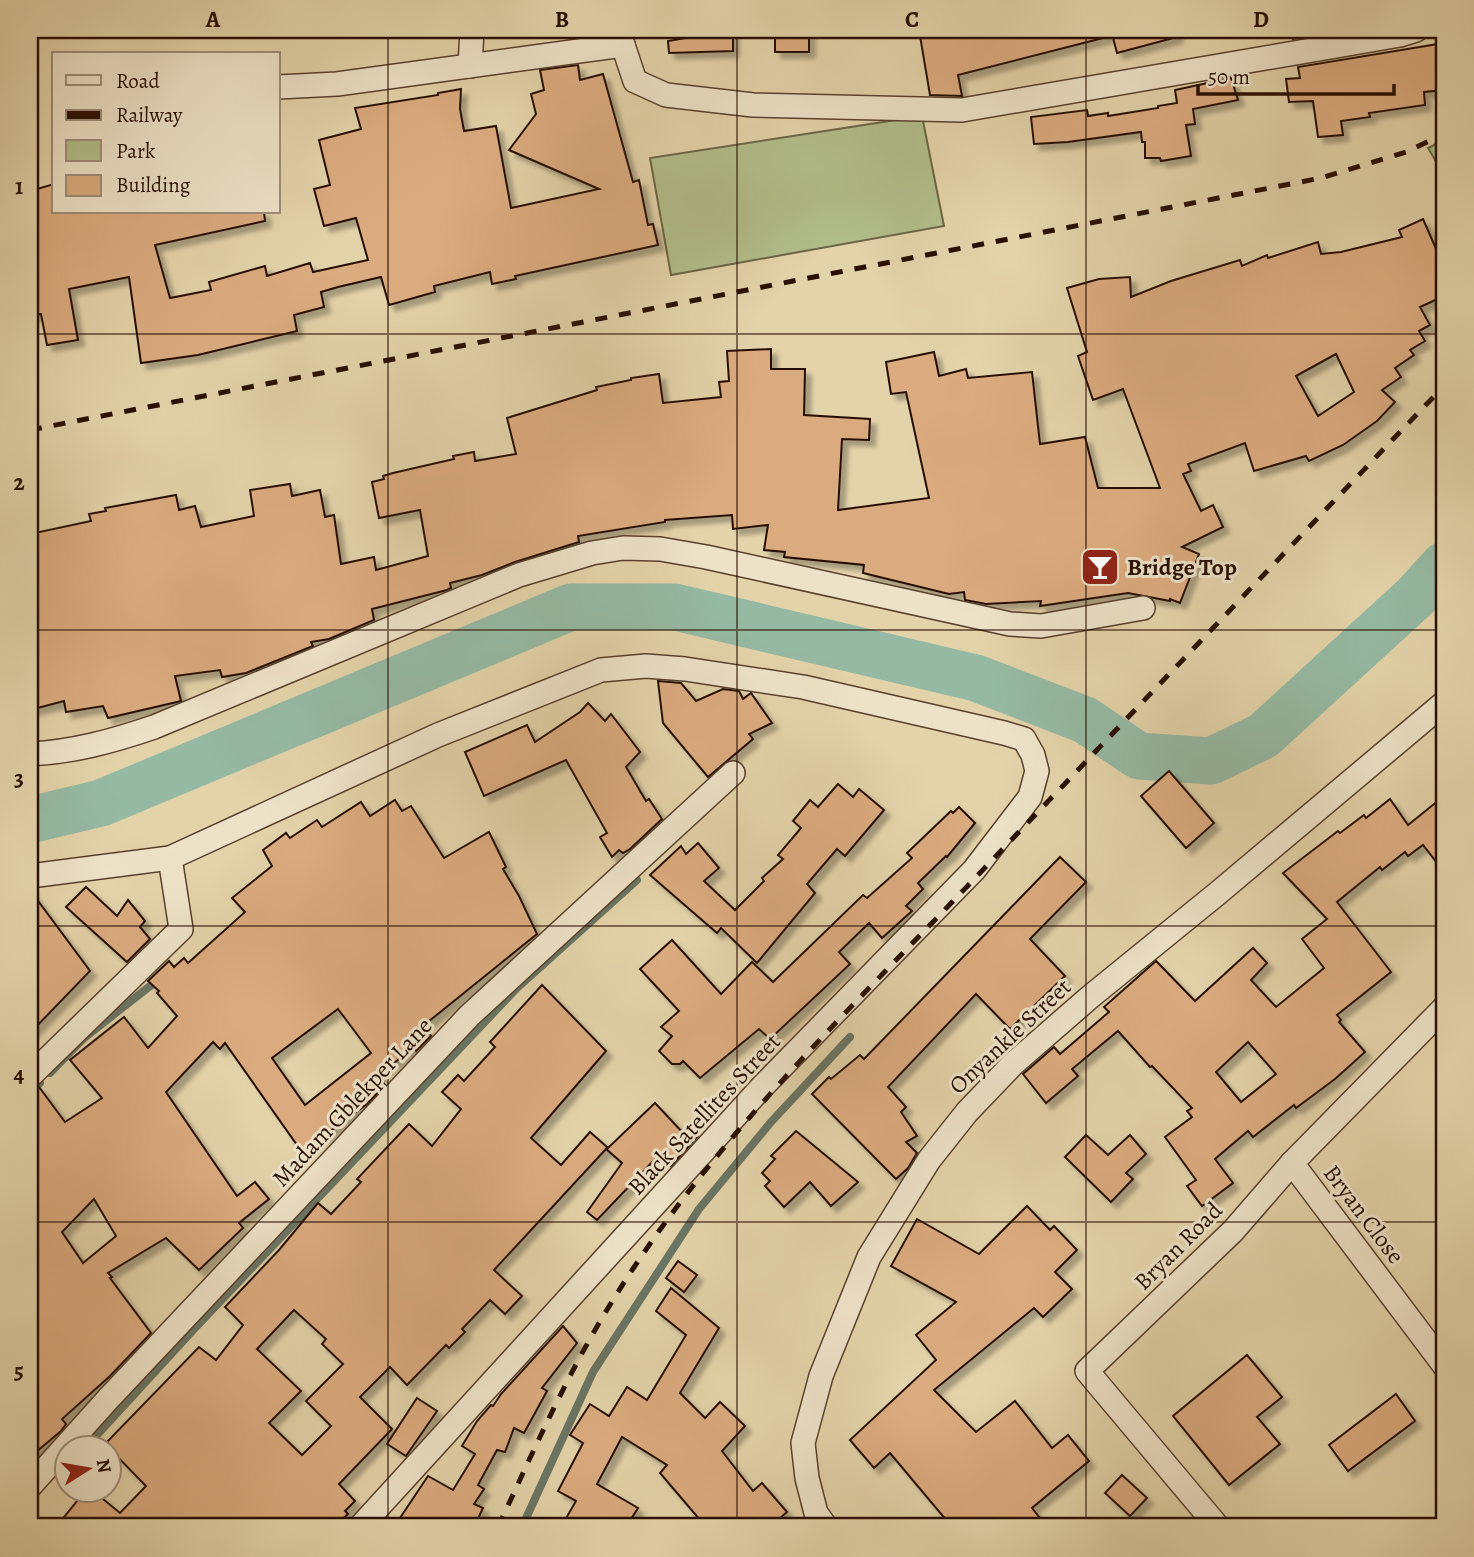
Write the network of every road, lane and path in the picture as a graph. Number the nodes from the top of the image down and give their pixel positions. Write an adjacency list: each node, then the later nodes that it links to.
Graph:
1 (472, 30): 4 (street)
2 (1416, 30): 3 (street)
3 (618, 38): 4 (street)
4 (470, 66): 5 (street)
5 (280, 87)
6 (1143, 608): 8 (street)
7 (1444, 703): 18 (street, Onyankle Street)
8 (30, 754)
9 (733, 773): 16 (street, Madam Gblekper Lane)
10 (170, 858): 11 (street); 13 (street); 17 (street, Black Satellites Street)
11 (30, 876)
12 (1444, 1008): 14 (street, Bryan Road)
13 (30, 1076)
14 (1292, 1163): 15 (street, Bryan Close); 19 (street, Bryan Road)
15 (1444, 1365)
16 (30, 1486)
17 (360, 1527)
18 (826, 1527)
19 (1218, 1527)

